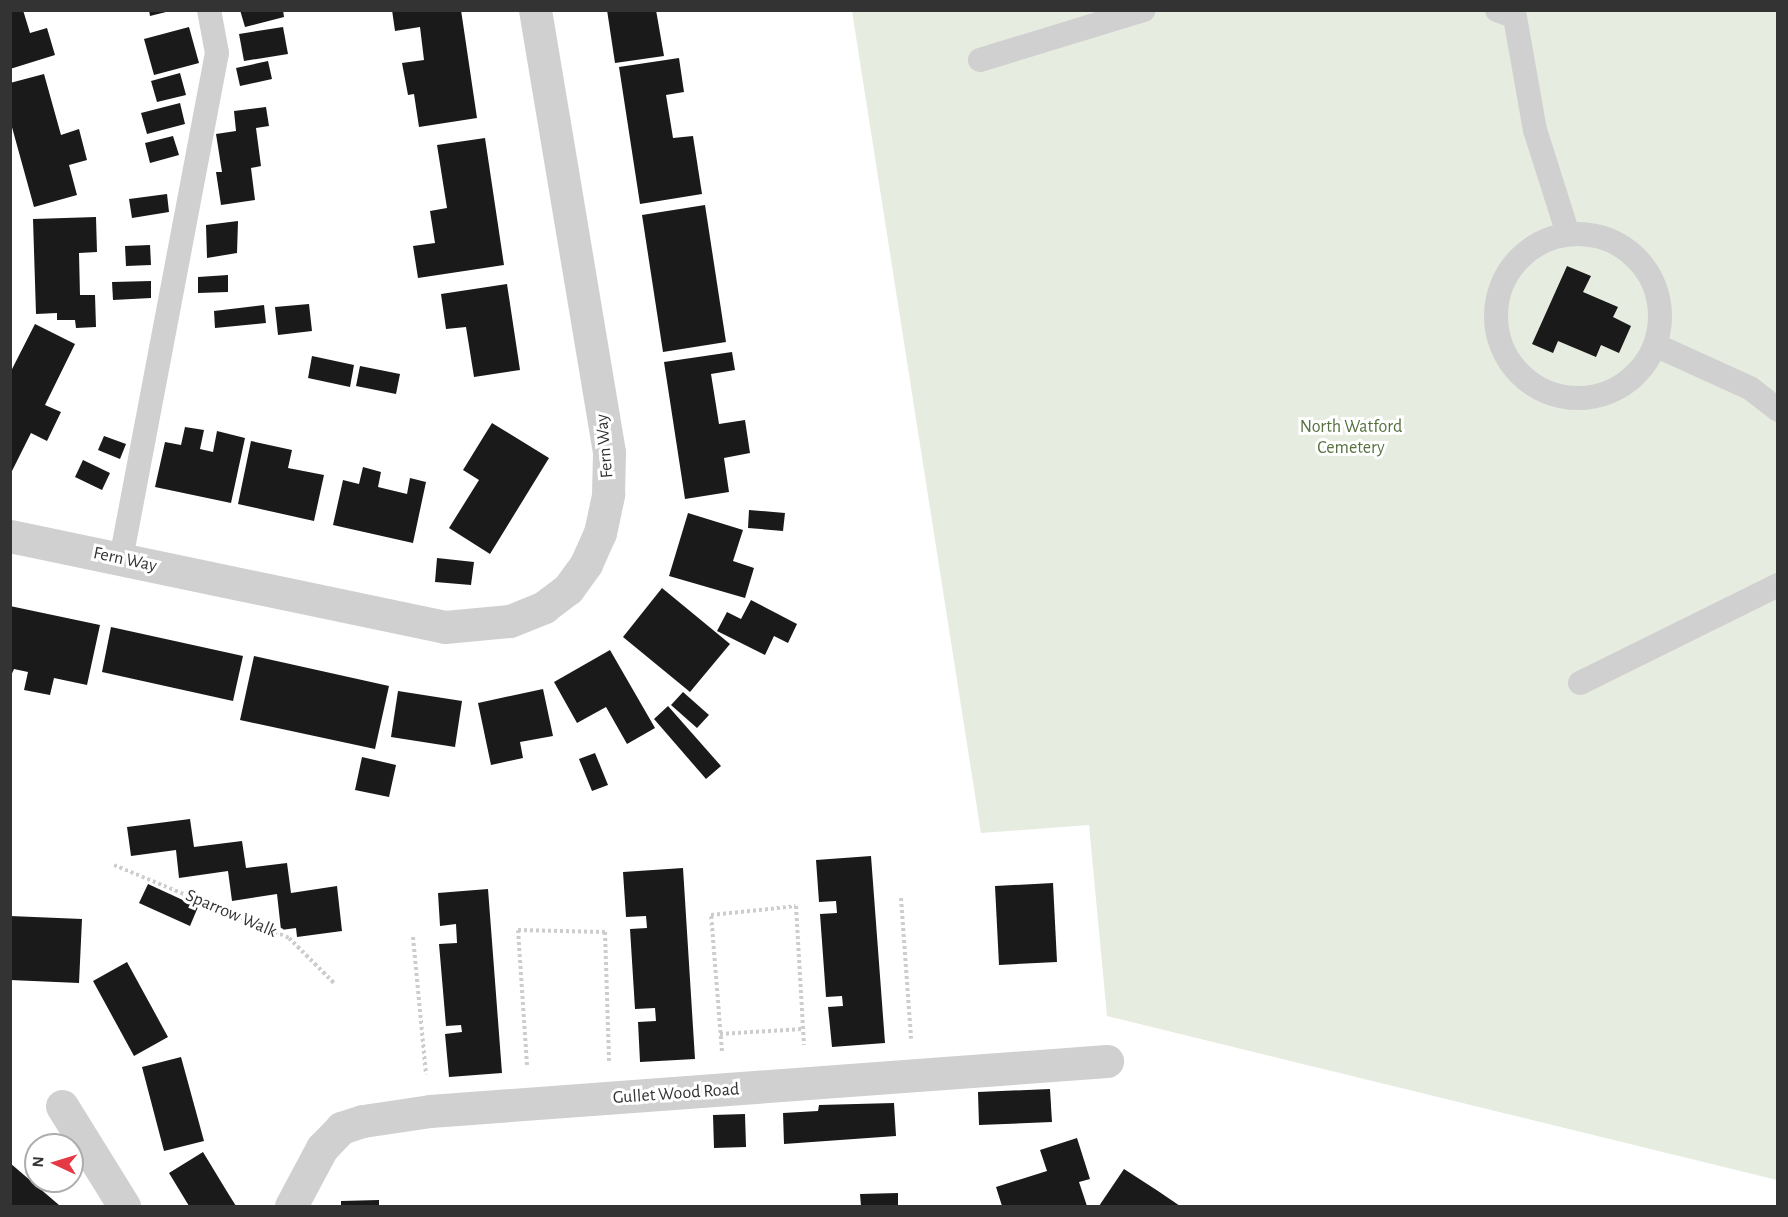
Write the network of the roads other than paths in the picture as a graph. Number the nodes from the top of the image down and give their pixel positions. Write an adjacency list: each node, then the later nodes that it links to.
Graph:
1 (209, 10): 10 (lane)
2 (535, 10): 10 (street, Fern Way)
3 (1143, 10): 5 (lane)
4 (1509, 13): 6 (lane)
5 (980, 60)
6 (1568, 234): 7 (lane); 7 (lane)
7 (1655, 345): 8 (lane)
8 (1778, 410)
9 (10, 536): 10 (street, Fern Way)
10 (121, 559)
11 (1778, 585): 12 (lane)
12 (1580, 683)
13 (1107, 1061): 16 (street, Gullet Wood Road)
14 (62, 1106): 15 (street)
15 (124, 1206)
16 (291, 1206)

